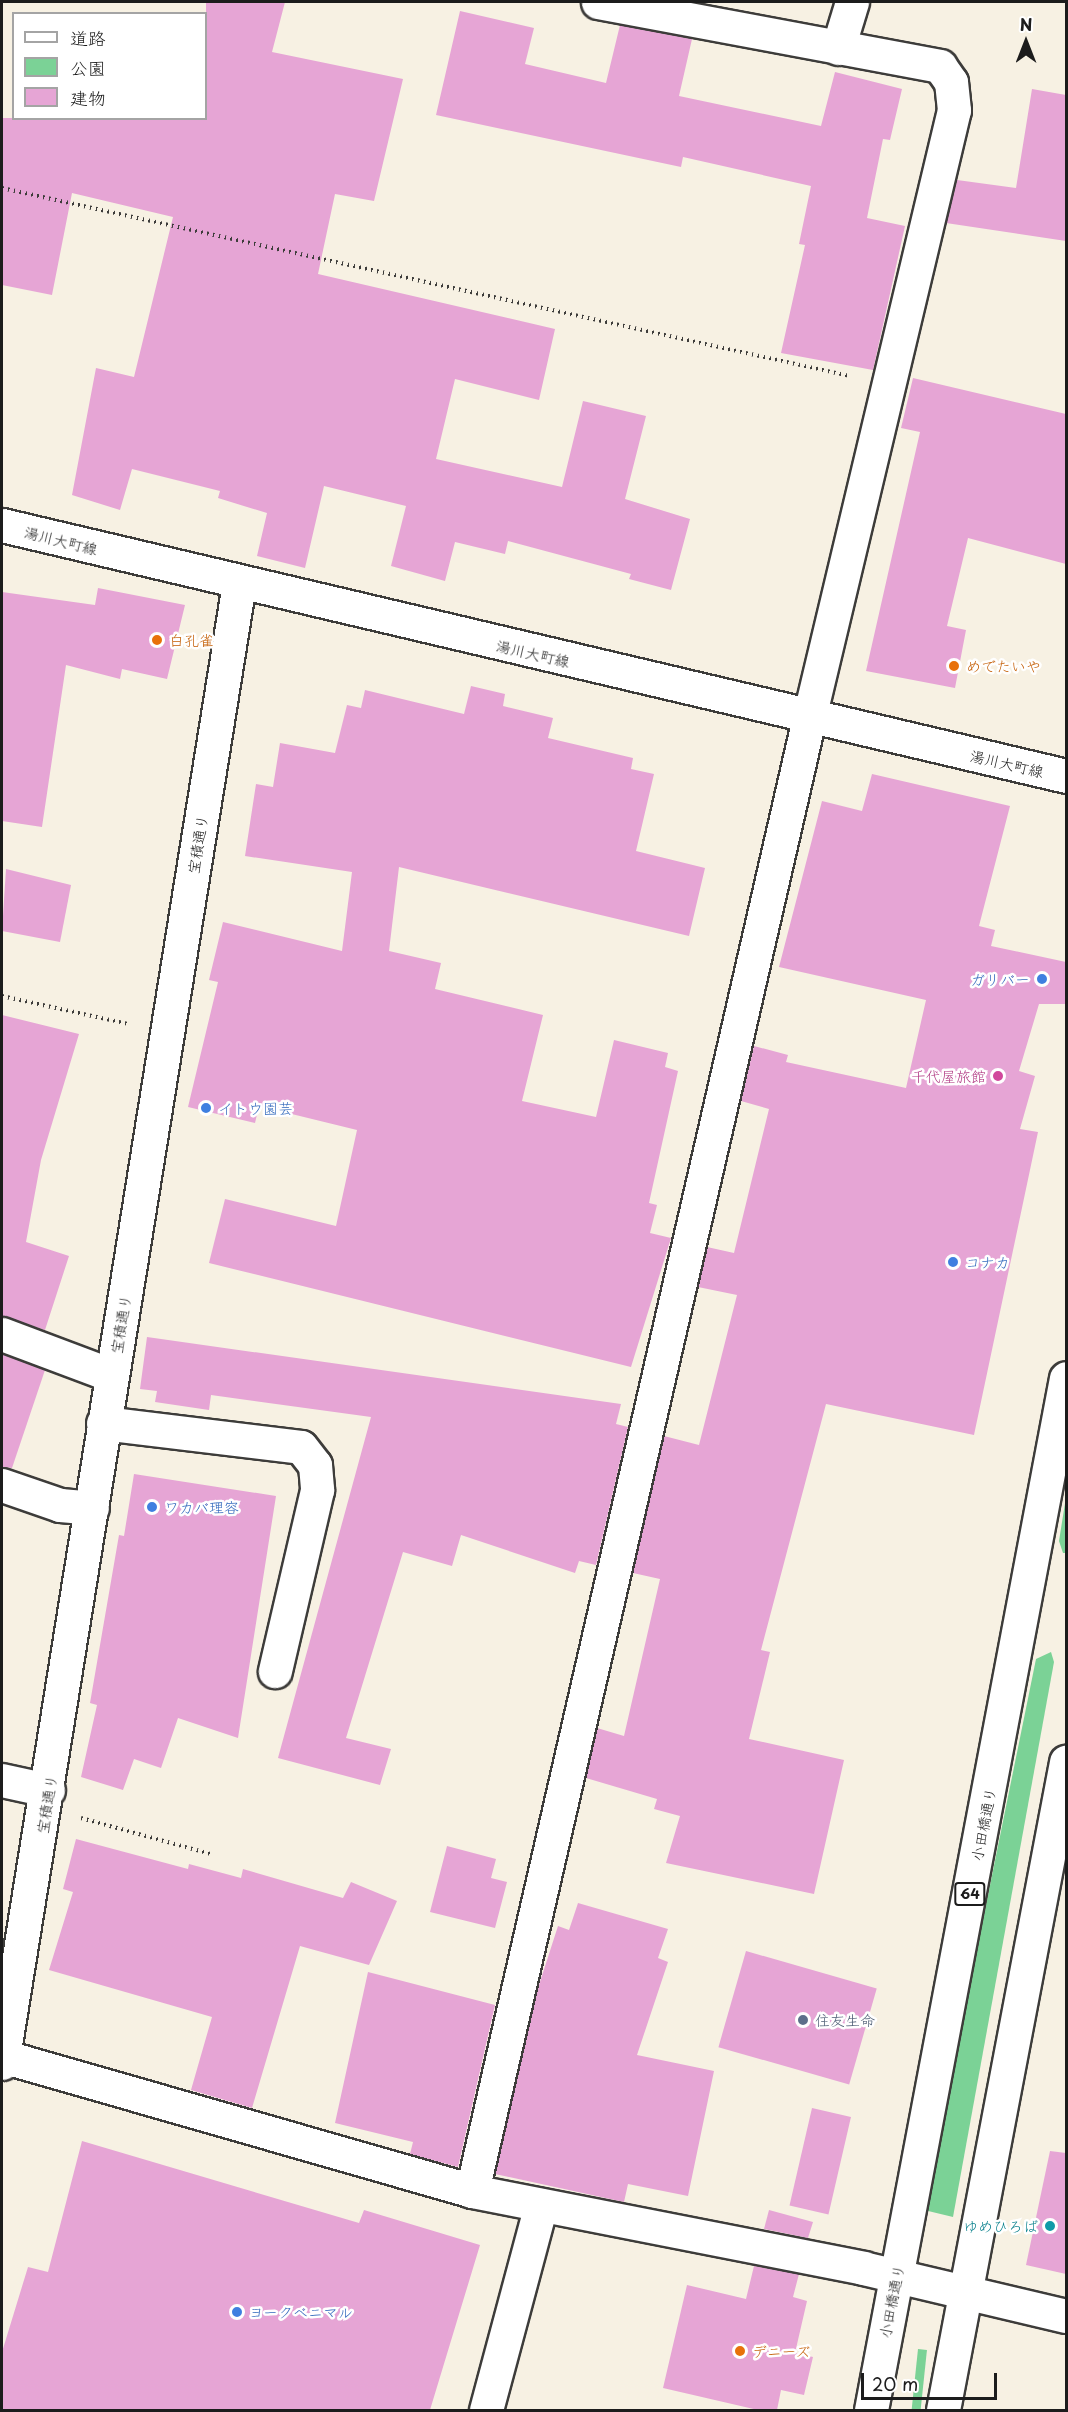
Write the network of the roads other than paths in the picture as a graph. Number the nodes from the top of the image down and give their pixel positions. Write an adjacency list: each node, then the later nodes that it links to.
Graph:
1 (598, 2): 3 (street)
2 (852, 2): 3 (street)
3 (837, 48): 6 (street)
4 (2, 525): 5 (street, 湯川大町線)
5 (239, 584): 6 (street, 湯川大町線); 9 (street, 宝積通り)
6 (809, 718): 7 (street, 湯川大町線); 19 (street)
7 (1066, 776)
8 (2, 1334): 9 (street)
9 (111, 1375): 11 (street, 宝積通り)
10 (1066, 1378): 21 (street, 小田橋通り / 64)
11 (103, 1423): 13 (street, 宝積通り); 14 (street)
12 (2, 1485): 13 (street)
13 (92, 1508): 17 (street, 宝積通り)
14 (275, 1671)
15 (1066, 1761): 22 (street)
16 (2, 1780): 17 (street)
17 (48, 1790): 18 (street, 宝積通り)
18 (2, 2059): 19 (street)
19 (472, 2192): 20 (street)
20 (541, 2205): 21 (street); 24 (street)
21 (896, 2275): 22 (street); 25 (street, 小田橋通り / 64)
22 (967, 2290): 23 (street); 26 (street)
23 (1066, 2316)
24 (486, 2410)
25 (871, 2410)
26 (944, 2410)

